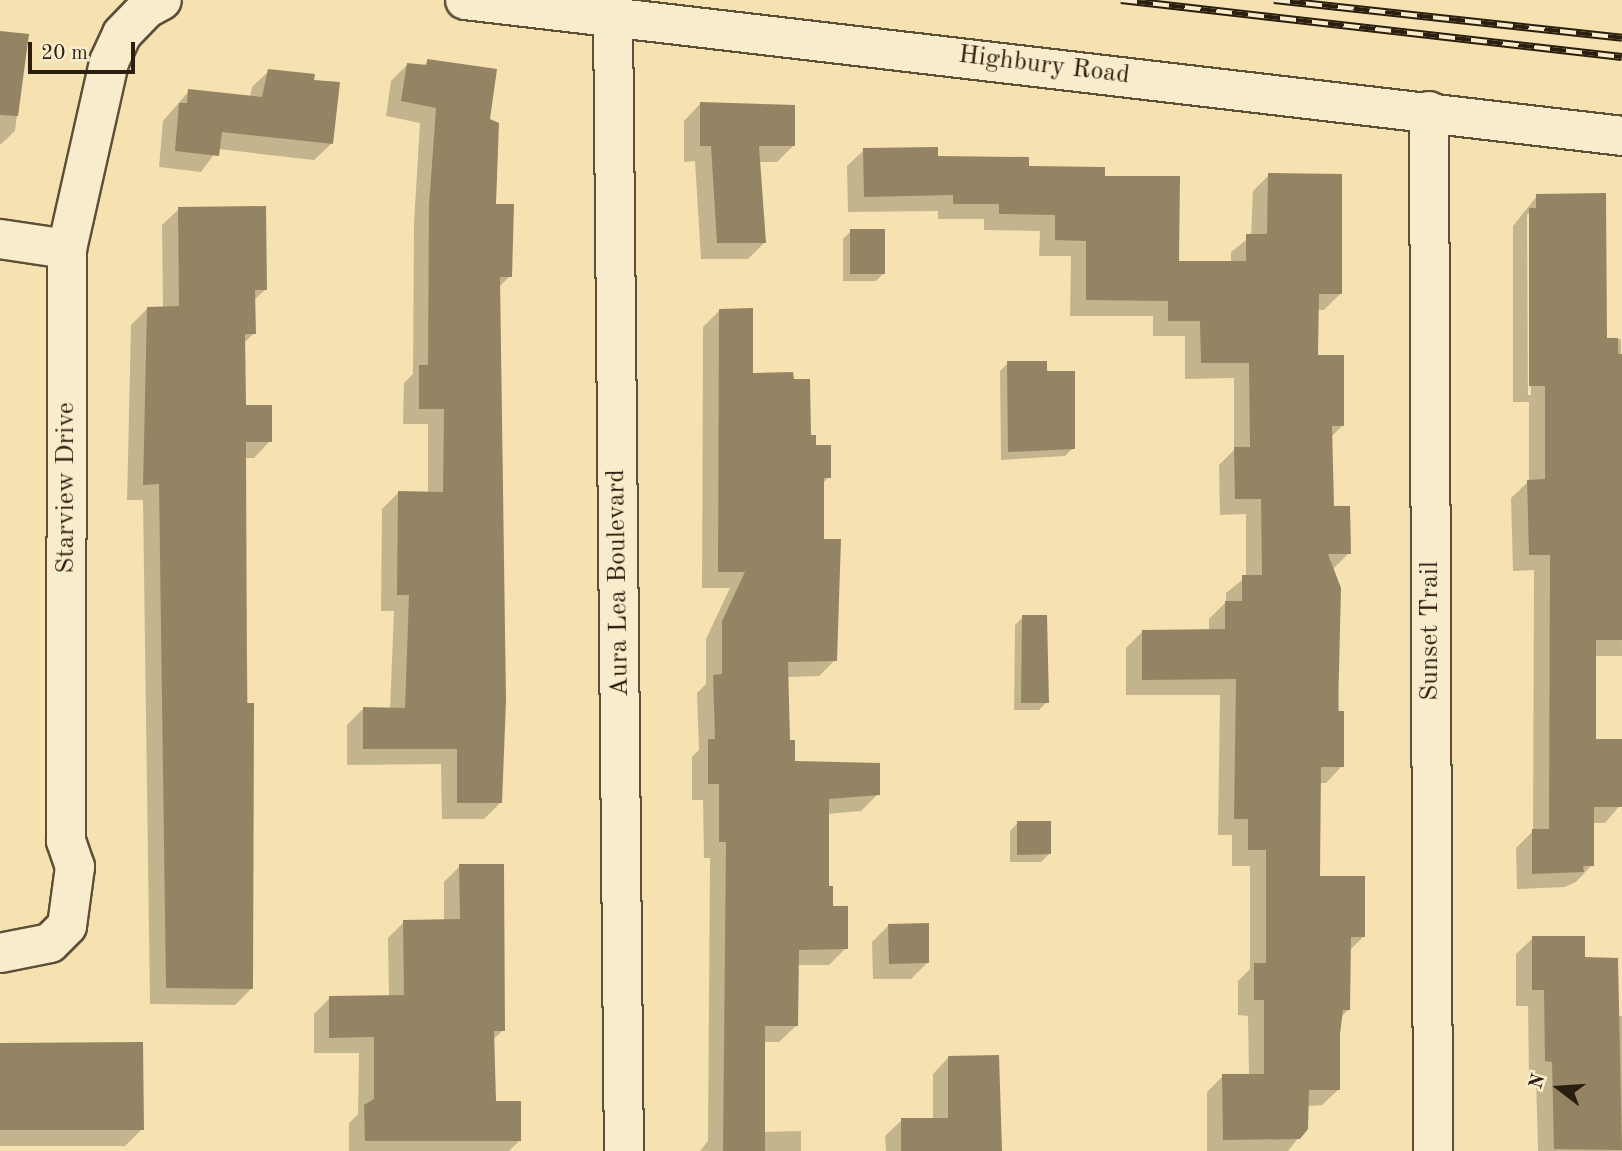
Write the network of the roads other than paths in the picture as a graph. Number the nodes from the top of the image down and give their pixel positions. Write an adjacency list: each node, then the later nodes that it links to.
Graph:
1 (162, 0): 7 (street, Starview Drive)
2 (465, 0): 3 (street, Highbury Road)
3 (613, 15): 4 (street, Highbury Road); 9 (street, Aura Lea Boulevard)
4 (1429, 111): 5 (street, Highbury Road); 10 (street, Sunset Trail)
5 (1622, 136)
6 (0, 239): 7 (street)
7 (67, 249): 8 (street, Starview Drive)
8 (0, 953)
9 (624, 1151)
10 (1433, 1151)

